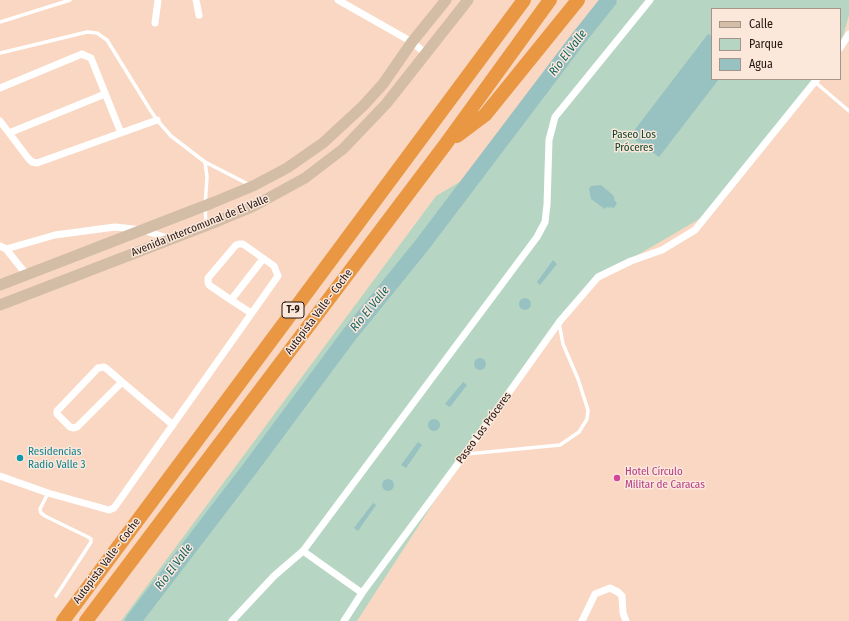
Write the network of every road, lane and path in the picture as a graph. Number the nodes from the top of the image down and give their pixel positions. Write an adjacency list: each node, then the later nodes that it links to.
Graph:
1 (70, 0): 12 (lane)
2 (158, 0): 13 (street)
3 (196, 0): 11 (street)
4 (338, 0): 15 (street)
5 (446, 0): 15 (main road, Avenida Intercomunal de El Valle)
6 (468, 0): 17 (main road, Avenida Intercomunal de El Valle)
7 (524, 0): 50 (highway, Autopista Valle - Coche / T-9)
8 (550, 0): 27 (highway, Autopista Valle - Coche / T-9)
9 (578, 0): 27 (highway)
10 (650, 0): 47 (street)
11 (199, 14)
12 (0, 22)
13 (155, 23)
14 (849, 34): 16 (street)
15 (412, 42): 17 (street); 29 (main road, Avenida Intercomunal de El Valle)
16 (841, 46)
17 (425, 52): 31 (main road, Avenida Intercomunal de El Valle)
18 (0, 53): 23 (lane)
19 (816, 80): 22 (lane); 41 (street, Paseo Los Próceres)
20 (0, 88): 21 (street)
21 (105, 94): 25 (street); 26 (street)
22 (849, 110)
23 (157, 120): 26 (street); 28 (lane)
24 (0, 121): 25 (street)
25 (9, 133): 26 (street)
26 (121, 133)
27 (445, 144): 51 (highway, Autopista Valle - Coche / T-9)
28 (205, 162): 29 (lane); 30 (lane)
29 (254, 186): 30 (main road, Avenida Intercomunal de El Valle)
30 (205, 206): 31 (lane); 32 (main road, Avenida Intercomunal de El Valle)
31 (206, 226): 33 (main road, Avenida Intercomunal de El Valle)
32 (143, 230): 33 (street); 34 (street); 36 (main road, Avenida Intercomunal de El Valle)
33 (170, 239): 39 (main road, Avenida Intercomunal de El Valle)
34 (3, 248): 36 (street)
35 (263, 259): 38 (street); 38 (street); 40 (street)
36 (26, 274): 37 (main road, Avenida Intercomunal de El Valle)
37 (0, 285)
38 (231, 300): 40 (street)
39 (0, 305)
40 (251, 313): 43 (street)
41 (559, 322): 44 (street, Paseo Los Próceres); 44 (lane)
42 (122, 382): 42 (street); 43 (street)
43 (172, 425): 46 (street)
44 (466, 454): 48 (street, Paseo Los Próceres)
45 (0, 476): 46 (street)
46 (48, 493): 49 (lane)
47 (303, 551): 48 (street); 52 (street)
48 (362, 593): 53 (street, Paseo Los Próceres)
49 (56, 596)
50 (62, 621)
51 (86, 621)
52 (232, 621)
53 (344, 621)
54 (582, 621): 55 (street)
55 (626, 621)

